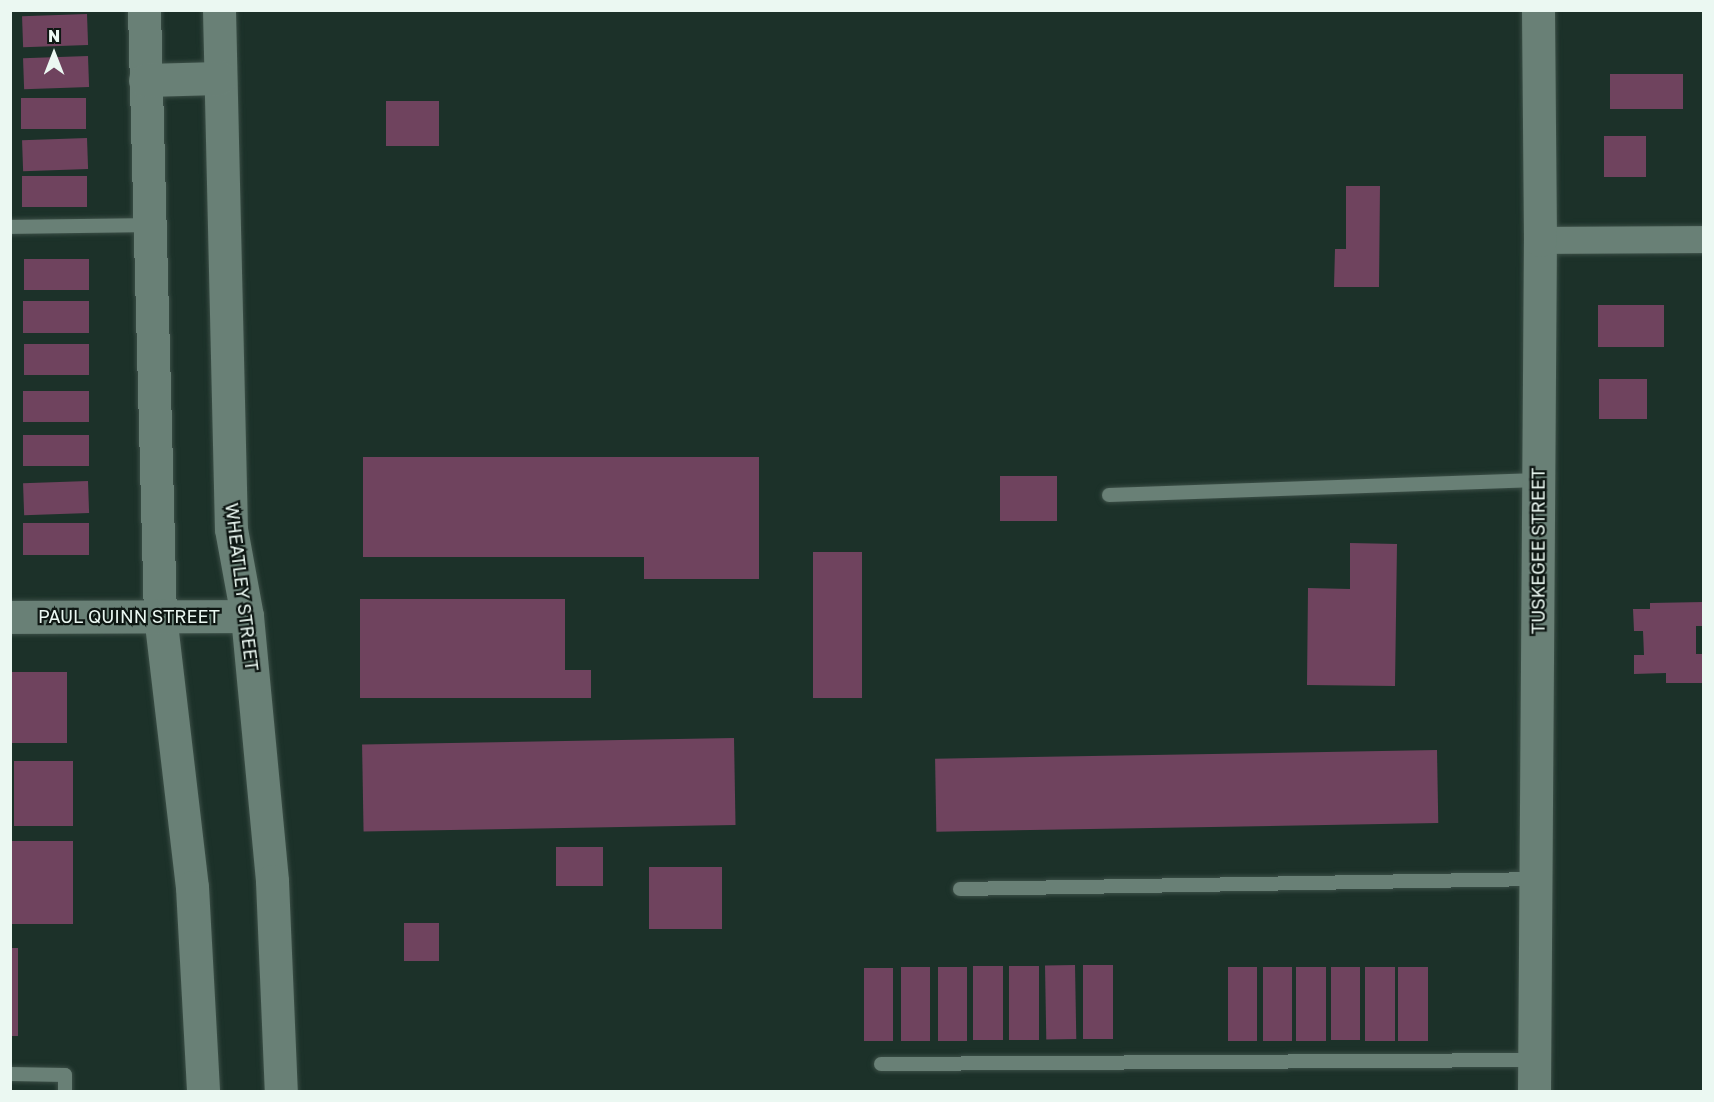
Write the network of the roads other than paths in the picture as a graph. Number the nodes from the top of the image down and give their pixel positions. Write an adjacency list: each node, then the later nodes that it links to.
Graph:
1 (144, 10): 5 (main road)
2 (219, 10): 4 (main road, WHEATLEY STREET)
3 (1538, 10): 9 (main road, TUSKEGEE STREET)
4 (220, 78): 5 (main road); 13 (main road, WHEATLEY STREET)
5 (145, 80): 6 (main road)
6 (149, 225): 7 (lane); 12 (main road)
7 (10, 226)
8 (1704, 239): 9 (street)
9 (1540, 240): 10 (main road, TUSKEGEE STREET)
10 (1539, 480): 11 (lane); 15 (main road, TUSKEGEE STREET)
11 (1108, 495)
12 (160, 615): 13 (main road, PAUL QUINN STREET); 14 (main road, PAUL QUINN STREET); 21 (main road)
13 (247, 616): 22 (main road, WHEATLEY STREET)
14 (10, 617)
15 (1536, 879): 16 (lane); 19 (main road, TUSKEGEE STREET)
16 (960, 889)
17 (881, 1064): 19 (lane)
18 (10, 1074): 20 (lane)
19 (1534, 1076)
20 (65, 1092)
21 (203, 1092)
22 (281, 1092)

